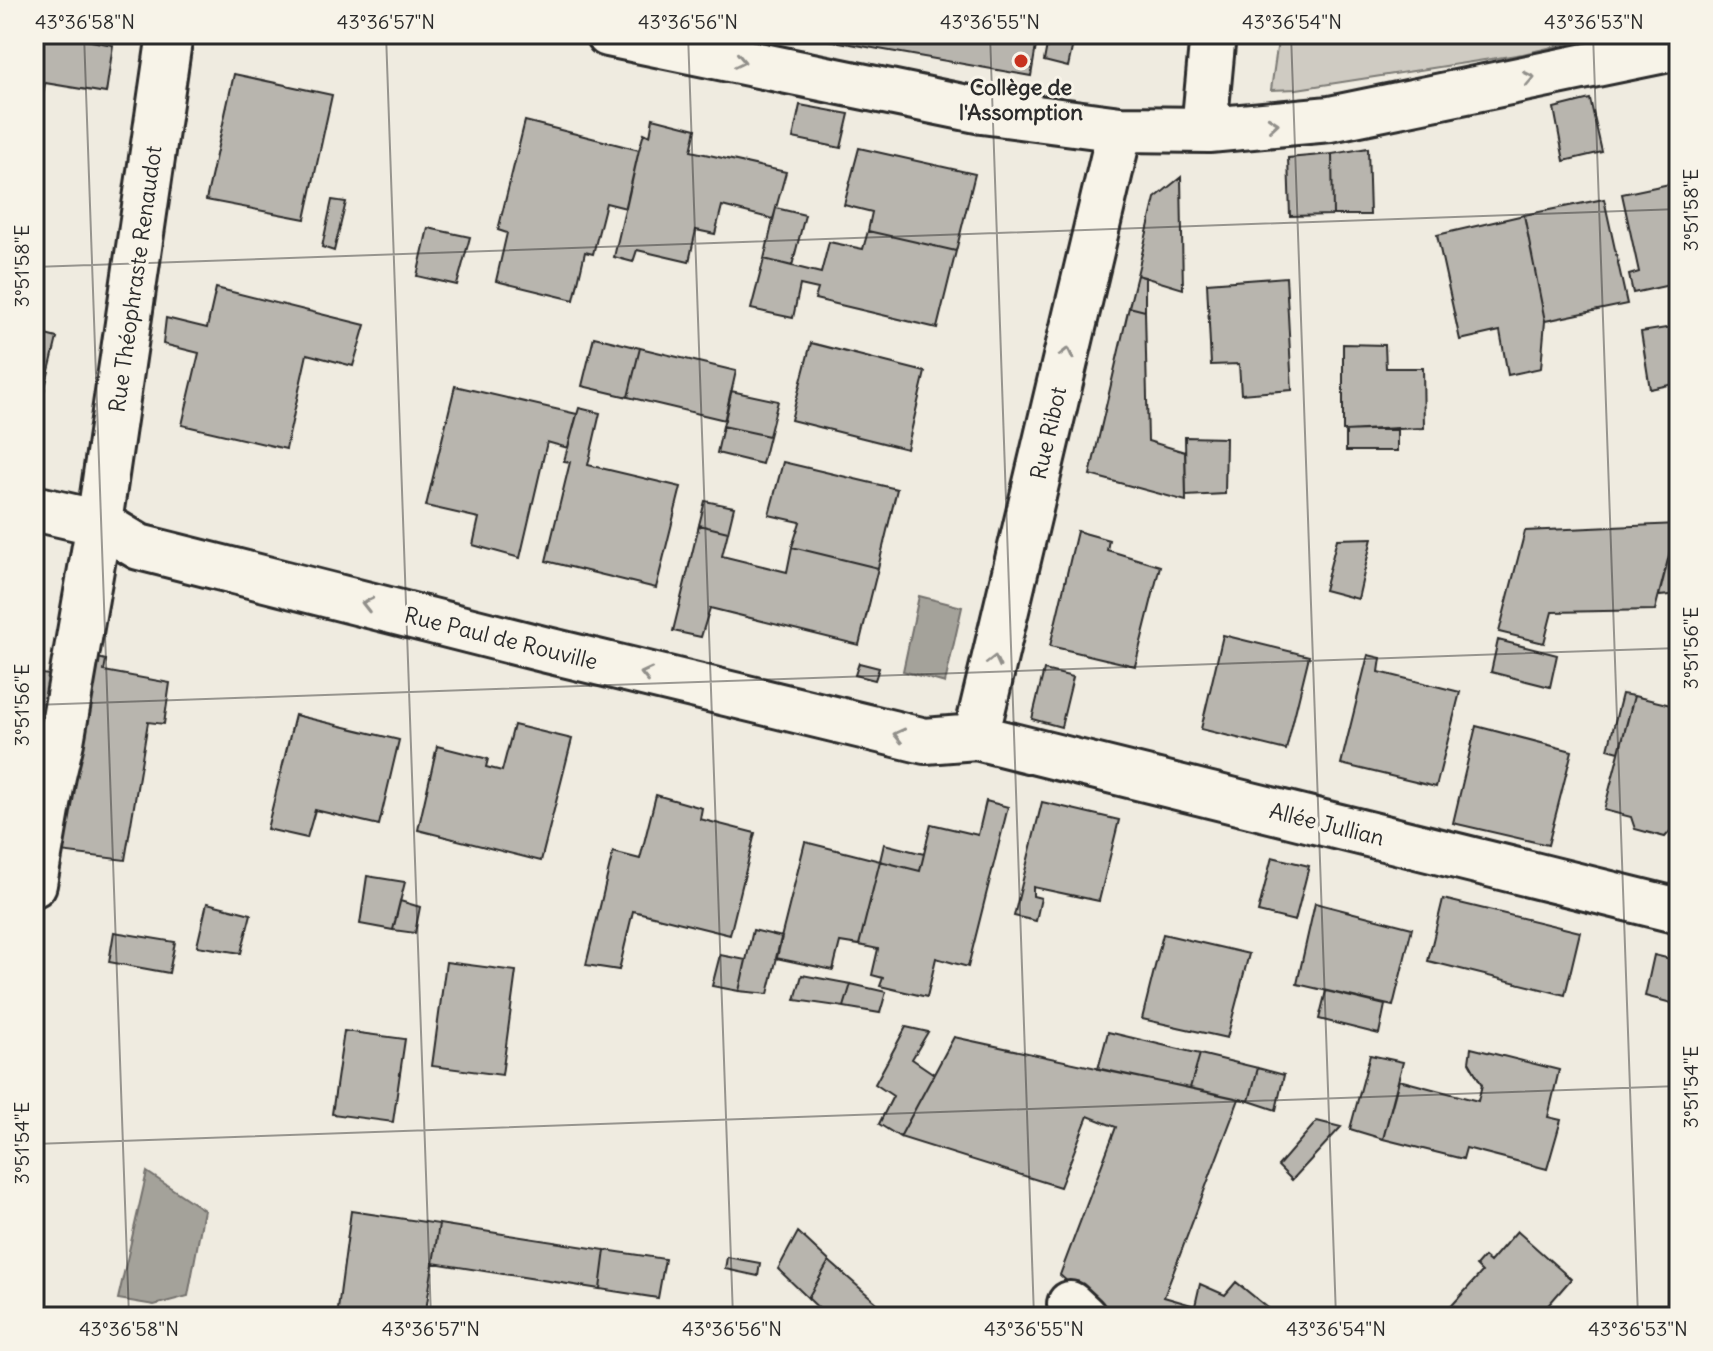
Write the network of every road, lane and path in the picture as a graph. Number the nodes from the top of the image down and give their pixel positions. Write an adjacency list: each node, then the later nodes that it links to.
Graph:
1 (170, 34): 8 (street, Rue Théophraste Renaudot)
2 (608, 34): 5 (street, one-way to 5)
3 (1213, 34): 6 (street)
4 (1679, 47): 6 (street, one-way to 4)
5 (1120, 129): 6 (street); 9 (street, Rue Ribot, one-way to 5)
6 (1209, 130)
7 (34, 508): 8 (street, Rue Paul de Rouville)
8 (99, 523): 9 (street, Rue Paul de Rouville, one-way to 8); 10 (street, Rue Théophraste Renaudot)
9 (976, 737): 12 (street, Allée Jullian)
10 (43, 775): 11 (street, Rue Théophraste Renaudot)
11 (34, 884)
12 (1679, 911)

